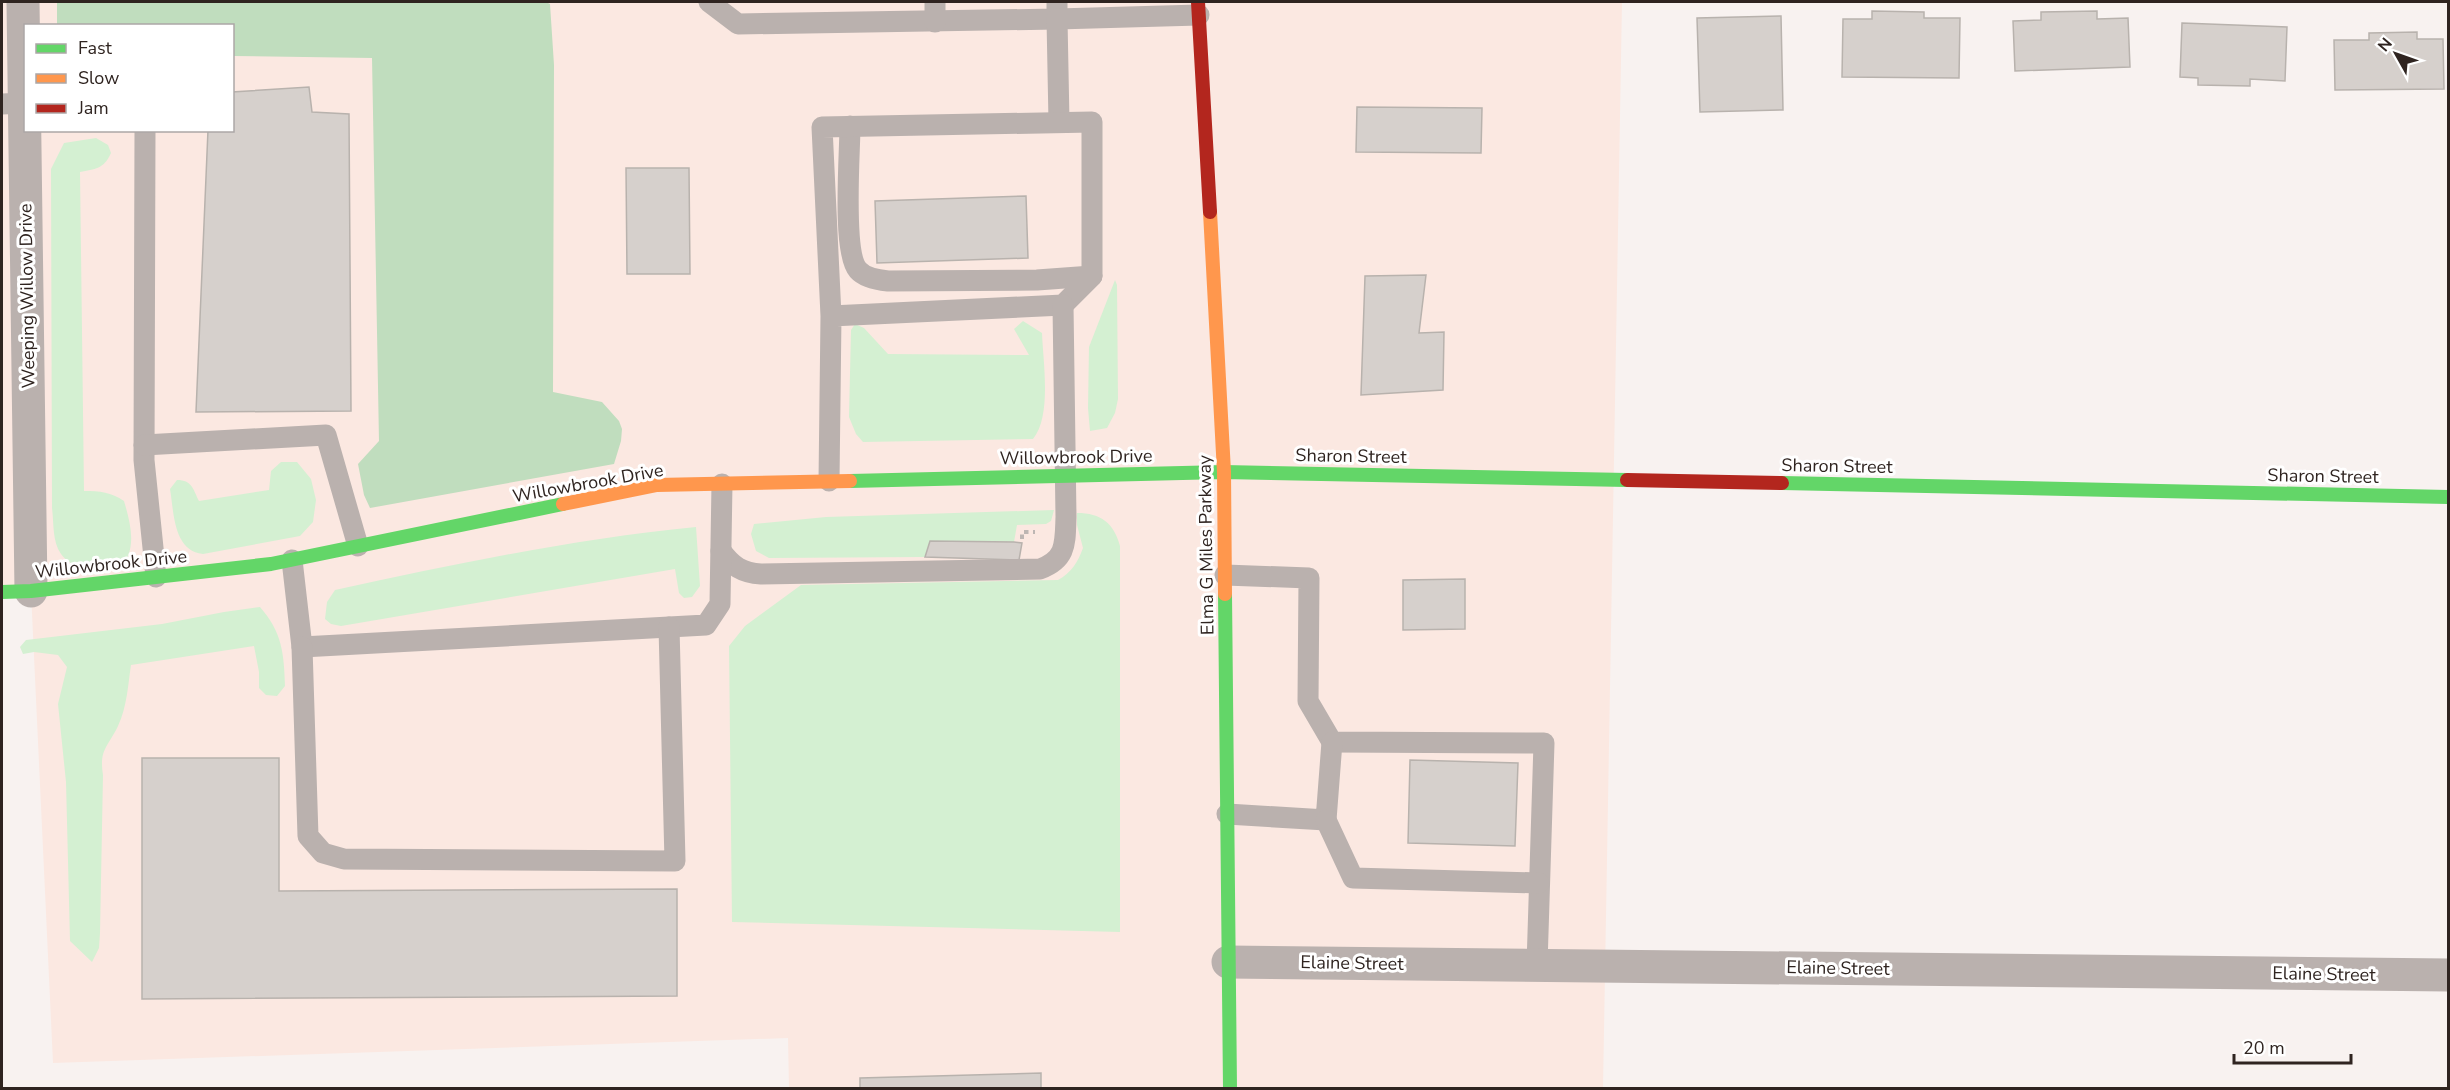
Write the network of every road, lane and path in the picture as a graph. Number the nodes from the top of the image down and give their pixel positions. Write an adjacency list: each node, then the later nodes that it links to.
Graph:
1 (23, 2): 6 (street, Weeping Willow Drive)
2 (709, 2): 5 (lane)
3 (1199, 8): 4 (lane); 14 (street, Elma G Miles Parkway)
4 (1057, 10): 5 (lane); 7 (lane)
5 (935, 12)
6 (17, 104): 24 (street, Weeping Willow Drive)
7 (1059, 122): 8 (lane); 10 (lane)
8 (850, 126): 10 (lane); 12 (lane)
9 (145, 132): 13 (lane)
10 (1092, 276): 11 (lane)
11 (1063, 305): 12 (lane); 15 (lane)
12 (831, 316): 16 (lane)
13 (144, 445): 19 (lane); 23 (lane)
14 (1224, 472): 15 (street, Willowbrook Drive); 18 (street, Sharon Street); 22 (street, Elma G Miles Parkway)
15 (1066, 476): 16 (street, Willowbrook Drive); 20 (lane)
16 (829, 481): 17 (street, Willowbrook Drive)
17 (722, 484): 19 (street, Willowbrook Drive); 20 (lane)
18 (2448, 497)
19 (358, 546): 21 (street, Willowbrook Drive)
20 (721, 551): 25 (lane)
21 (292, 560): 23 (street, Willowbrook Drive); 26 (lane)
22 (1225, 575): 27 (lane); 28 (street, Elma G Miles Parkway)
23 (156, 577): 24 (street, Willowbrook Drive)
24 (16, 592)
25 (669, 627): 26 (lane); 26 (lane)
26 (302, 647)
27 (1332, 742): 29 (lane); 30 (lane)
28 (1227, 814): 29 (lane); 31 (street, Elma G Miles Parkway)
29 (1326, 820): 30 (lane)
30 (1539, 883): 32 (lane)
31 (1228, 962): 32 (street, Elaine Street); 34 (street, Elma G Miles Parkway)
32 (1536, 965): 33 (street, Elaine Street)
33 (2448, 975)
34 (1230, 1089)

